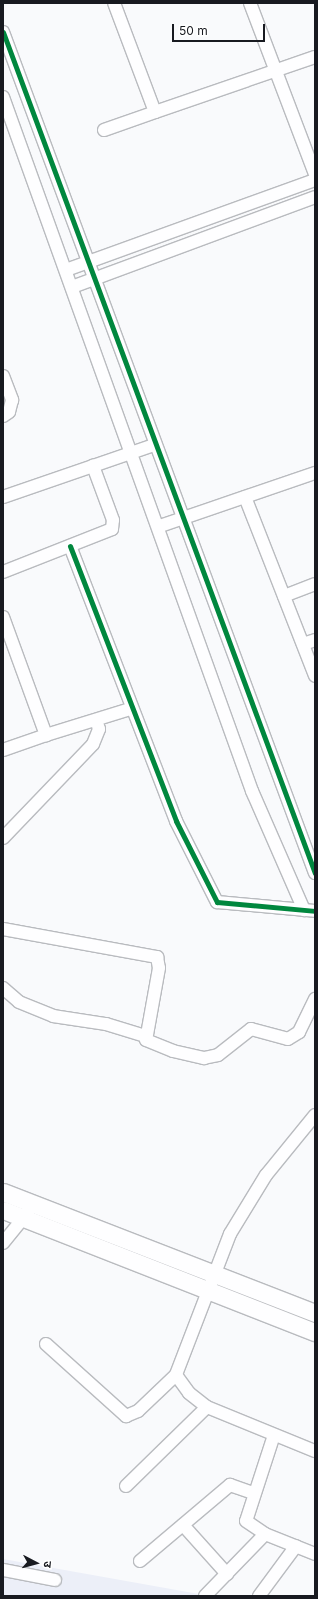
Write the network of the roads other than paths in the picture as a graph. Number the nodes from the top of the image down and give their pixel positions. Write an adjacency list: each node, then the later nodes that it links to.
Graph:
1 (114, 3): 7 (street)
2 (250, 3): 5 (street)
3 (3, 32): 12 (street)
4 (315, 57): 5 (street)
5 (274, 70): 7 (street); 9 (street)
6 (3, 97): 13 (street)
7 (155, 112): 8 (street)
8 (104, 130)
9 (315, 174)
10 (315, 180): 12 (street)
11 (315, 197): 14 (street)
12 (87, 263): 13 (street); 14 (street)
13 (66, 270): 15 (street)
14 (93, 278): 15 (street); 18 (street)
15 (72, 287): 19 (street)
16 (3, 376): 17 (street)
17 (3, 416)
18 (154, 445): 19 (street); 24 (street)
19 (132, 452): 20 (street); 25 (street)
20 (93, 466): 22 (street); 26 (street)
21 (315, 473): 23 (street)
22 (3, 497)
23 (245, 497): 24 (street); 29 (street)
24 (180, 519): 25 (street); 39 (street)
25 (160, 526): 40 (street)
26 (70, 546): 27 (street); 34 (street)
27 (3, 572)
28 (315, 584): 29 (street)
29 (284, 596): 32 (street)
30 (3, 617): 36 (street)
31 (315, 640): 32 (street)
32 (303, 644): 33 (street)
33 (315, 676)
34 (130, 709): 35 (street); 40 (street)
35 (96, 720): 36 (street); 38 (street)
36 (46, 735): 37 (street)
37 (3, 750)
38 (3, 838)
39 (315, 873)
40 (309, 911)
41 (3, 929): 44 (street)
42 (3, 988): 44 (street)
43 (315, 999): 44 (street)
44 (146, 1036)
45 (315, 1115): 51 (street)
46 (3, 1192): 47 (street)
47 (35, 1203): 49 (street); 51 (street)
48 (3, 1210): 49 (street)
49 (23, 1218): 50 (street); 51 (street)
50 (3, 1243)
51 (210, 1282): 52 (street); 53 (street); 55 (street)
52 (315, 1313)
53 (315, 1332)
54 (46, 1344): 55 (street)
55 (176, 1375): 56 (street)
56 (208, 1407): 57 (street); 59 (street)
57 (274, 1434): 58 (street); 60 (street)
58 (315, 1450)
59 (126, 1486)
60 (253, 1493): 61 (street); 62 (street)
61 (183, 1525): 65 (street); 67 (street)
62 (265, 1534): 63 (street); 67 (street)
63 (296, 1546): 64 (street); 70 (street)
64 (315, 1554)
65 (140, 1561)
66 (3, 1570): 68 (street)
67 (227, 1574): 69 (street)
68 (55, 1580)
69 (205, 1596)
70 (259, 1596)

